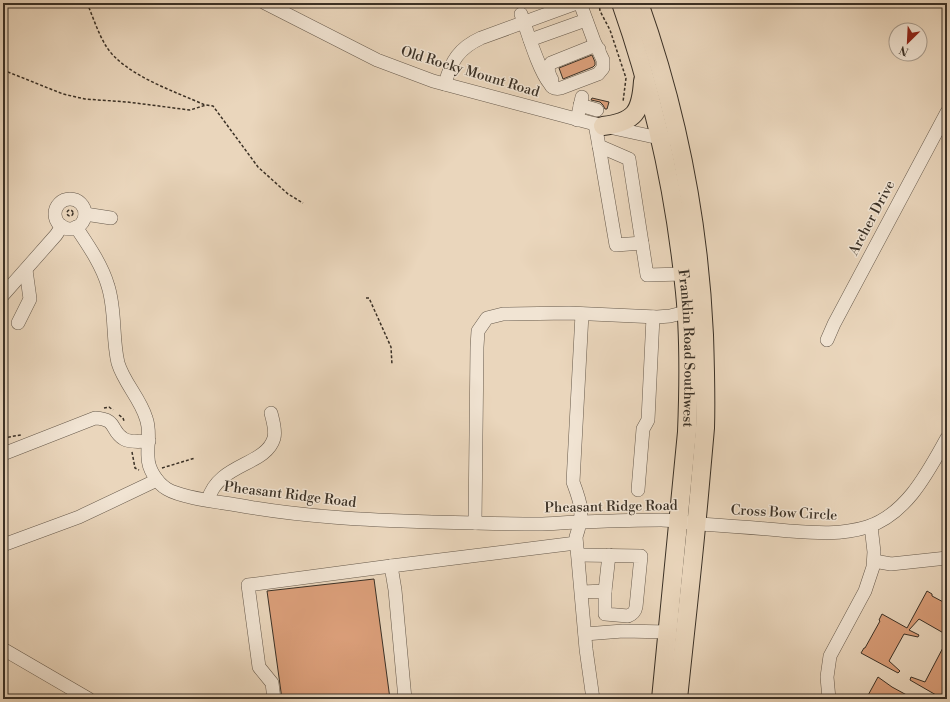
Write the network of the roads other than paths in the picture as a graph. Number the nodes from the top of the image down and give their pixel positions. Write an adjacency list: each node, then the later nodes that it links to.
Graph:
1 (265, 3): 13 (street, Old Rocky Mount Road)
2 (577, 3): 6 (street)
3 (580, 3): 7 (street)
4 (621, 3): 12 (highway, Franklin Road Southwest)
5 (639, 3): 17 (highway, Franklin Road Southwest)
6 (522, 18): 8 (street); 13 (street)
7 (586, 20): 8 (street); 9 (street)
8 (530, 40): 10 (street)
9 (596, 45): 10 (street); 11 (street); 11 (street)
10 (538, 61): 11 (street)
11 (604, 62)
12 (644, 72): 16 (highway); 17 (highway, Franklin Road Southwest)
13 (446, 84): 15 (street, Old Rocky Mount Road)
14 (947, 112): 31 (street, Archer Drive)
15 (577, 120): 16 (street, Old Rocky Mount Road); 16 (street)
16 (598, 120): 17 (street, Old Rocky Mount Road); 18 (street)
17 (669, 138): 25 (highway, Franklin Road Southwest); 41 (highway, Franklin Road Southwest)
18 (599, 146): 23 (street); 23 (street)
19 (85, 214): 20 (street); 21 (street); 22 (street)
20 (65, 217): 22 (street); 24 (street)
21 (112, 218)
22 (76, 227): 33 (street, Pheasant Ridge Road)
23 (642, 243): 25 (street)
24 (26, 270): 26 (street); 30 (street)
25 (683, 274): 27 (highway, Franklin Road Southwest)
26 (3, 295)
27 (686, 312): 29 (street); 41 (highway, Franklin Road Southwest)
28 (582, 314): 29 (street); 39 (street); 40 (street)
29 (653, 317): 37 (street)
30 (18, 323)
31 (827, 340)
32 (271, 413): 38 (street)
33 (149, 440): 35 (street); 36 (street, Pheasant Ridge Road)
34 (945, 446): 42 (street, Cross Bow Circle)
35 (3, 454)
36 (158, 475): 38 (street, Pheasant Ridge Road); 43 (street)
37 (638, 490)
38 (208, 500): 40 (street, Pheasant Ridge Road)
39 (581, 522): 40 (street, Pheasant Ridge Road); 41 (street, Pheasant Ridge Road); 44 (street)
40 (475, 523)
41 (688, 523): 42 (street, Cross Bow Circle); 51 (highway, Franklin Road Southwest); 59 (highway, Franklin Road Southwest)
42 (871, 526): 47 (street)
43 (3, 545)
44 (577, 549): 45 (street); 48 (street); 50 (street)
45 (610, 555): 49 (street); 49 (street)
46 (947, 558): 47 (street)
47 (874, 561): 60 (street)
48 (391, 566): 55 (street); 56 (street)
49 (605, 591): 50 (street)
50 (582, 592): 52 (street)
51 (668, 632): 52 (street); 58 (highway, Franklin Road Southwest)
52 (585, 634): 57 (street)
53 (3, 649): 54 (street)
54 (89, 699)
55 (274, 699)
56 (405, 699)
57 (593, 699)
58 (661, 699)
59 (678, 699)
60 (829, 699)

